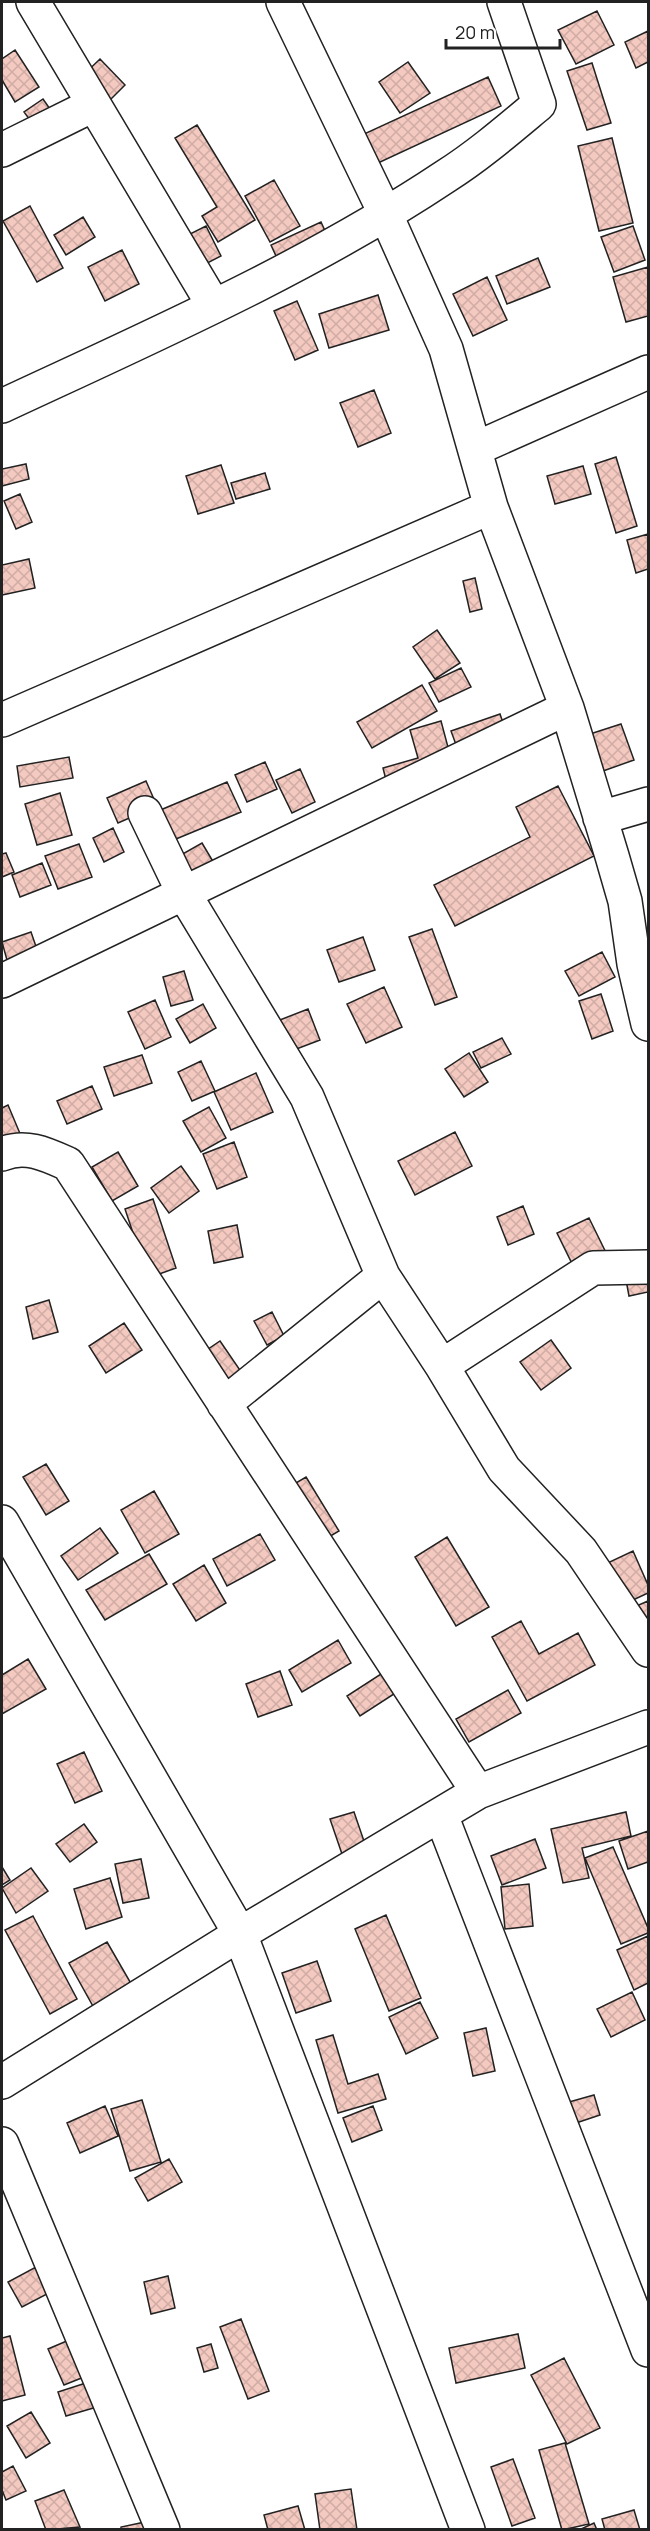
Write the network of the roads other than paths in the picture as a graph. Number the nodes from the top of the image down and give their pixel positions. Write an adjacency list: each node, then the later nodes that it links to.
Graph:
1 (33, 2): 4 (street)
2 (283, 2): 6 (street)
3 (504, 2): 6 (street)
4 (93, 105): 5 (street); 7 (street)
5 (2, 150)
6 (386, 215): 7 (street); 10 (street)
7 (214, 306): 9 (street)
8 (648, 372): 10 (street)
9 (2, 406)
10 (475, 449): 11 (street)
11 (491, 507): 12 (street); 13 (street)
12 (567, 708): 16 (street); 17 (street)
13 (2, 720)
14 (648, 804): 16 (street)
15 (145, 813): 17 (street)
16 (600, 818): 19 (street)
17 (183, 892): 18 (street); 22 (street)
18 (2, 981)
19 (648, 1024)
20 (2, 1154): 24 (street)
21 (648, 1267): 23 (street)
22 (383, 1276): 23 (street); 24 (street)
23 (442, 1366): 26 (street)
24 (224, 1404): 28 (street)
25 (2, 1522): 30 (street)
26 (648, 1650)
27 (648, 1728): 28 (street)
28 (478, 1792): 29 (street)
29 (441, 1815): 30 (street); 33 (street)
30 (240, 1934): 31 (street); 35 (street)
31 (2, 2082)
32 (2, 2144): 34 (street)
33 (648, 2350)
34 (163, 2529)
35 (468, 2529)

